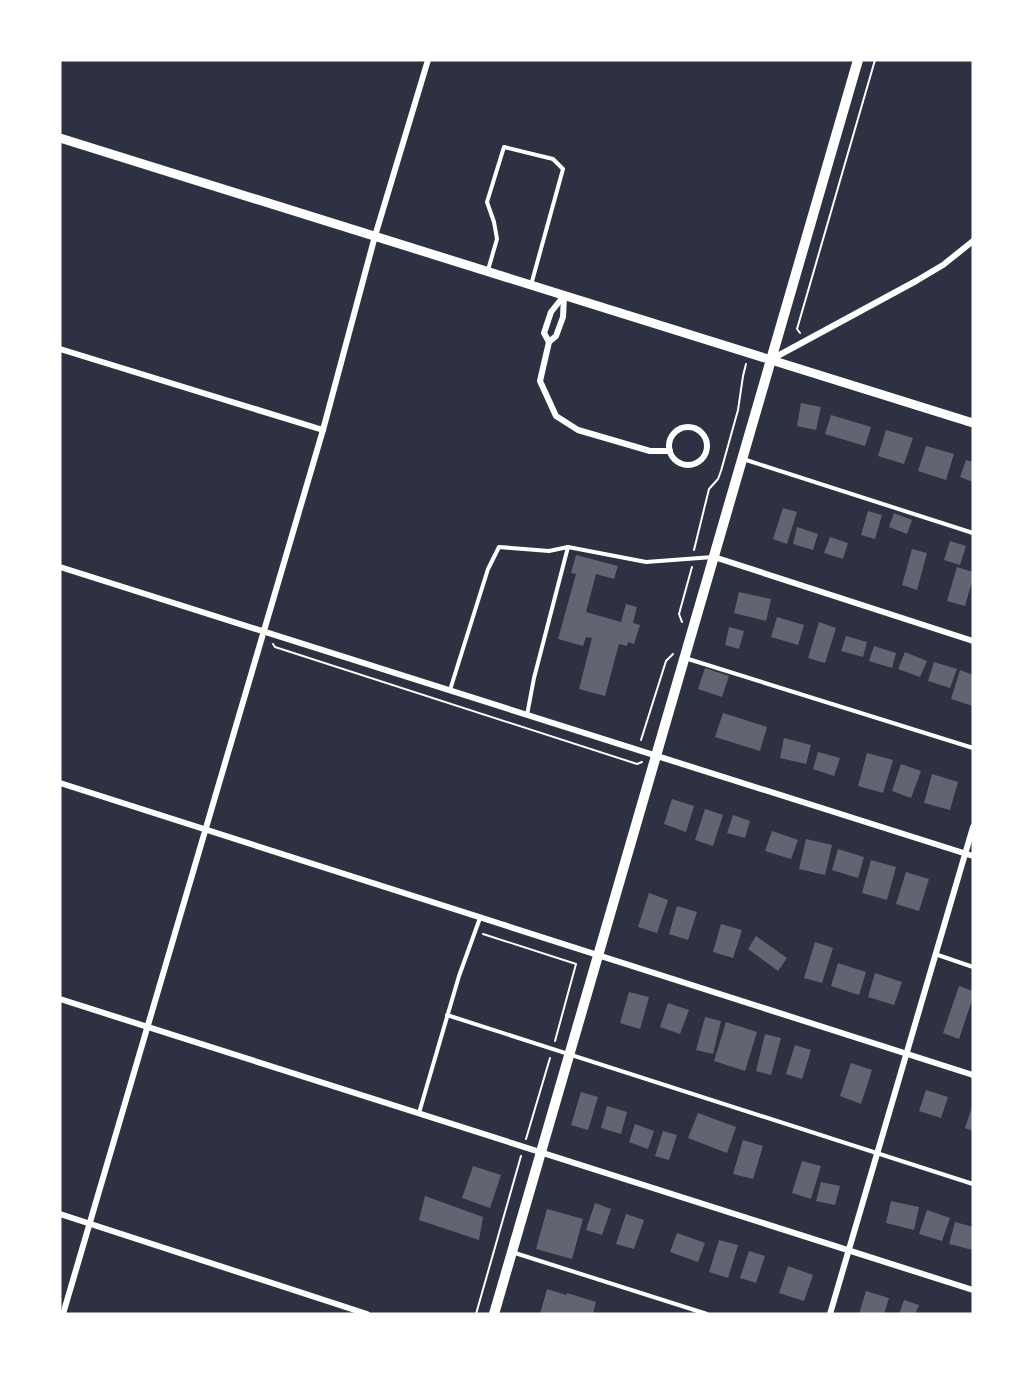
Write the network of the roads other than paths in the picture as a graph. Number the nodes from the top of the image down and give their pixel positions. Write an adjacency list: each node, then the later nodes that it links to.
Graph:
1 (428, 60): 4 (street)
2 (858, 60): 11 (main road)
3 (60, 138): 4 (street)
4 (375, 236): 6 (street); 13 (street)
5 (973, 241): 11 (street)
6 (487, 273): 7 (street); 7 (lane)
7 (531, 286): 8 (street)
8 (564, 296): 9 (street); 9 (street); 11 (street)
9 (549, 342): 14 (street)
10 (60, 349): 13 (street)
11 (771, 359): 12 (street); 15 (main road)
12 (973, 423)
13 (322, 430): 20 (street)
14 (670, 451): 14 (street)
15 (743, 459): 16 (lane); 18 (main road)
16 (973, 533)
17 (568, 547): 18 (lane); 23 (lane); 24 (lane)
18 (714, 557): 21 (street); 22 (main road)
19 (60, 567): 20 (street)
20 (264, 631): 23 (street); 29 (street)
21 (973, 641)
22 (684, 658): 25 (lane); 26 (main road)
23 (450, 691): 24 (street)
24 (527, 715): 26 (street)
25 (973, 748)
26 (656, 756): 30 (street); 34 (main road)
27 (60, 783): 29 (street)
28 (973, 827): 30 (street)
29 (205, 828): 32 (street); 38 (street)
30 (965, 854): 31 (street); 33 (street)
31 (973, 856)
32 (480, 918): 34 (street); 37 (lane)
33 (935, 954): 35 (lane); 39 (street)
34 (598, 955): 39 (street); 40 (main road)
35 (973, 967)
36 (60, 999): 38 (street)
37 (447, 1015): 40 (lane); 42 (lane)
38 (148, 1027): 42 (street); 47 (street)
39 (906, 1053): 41 (street); 44 (street)
40 (568, 1054): 43 (main road); 44 (lane)
41 (973, 1075)
42 (419, 1113): 43 (street)
43 (540, 1152): 48 (street); 49 (main road)
44 (877, 1153): 45 (lane); 48 (street)
45 (973, 1184)
46 (60, 1214): 47 (street)
47 (89, 1224): 51 (street); 52 (street)
48 (849, 1250): 50 (street); 55 (street)
49 (511, 1251): 53 (main road); 54 (lane)
50 (973, 1290)
51 (63, 1314)
52 (367, 1314)
53 (494, 1314)
54 (707, 1314)
55 (830, 1314)

